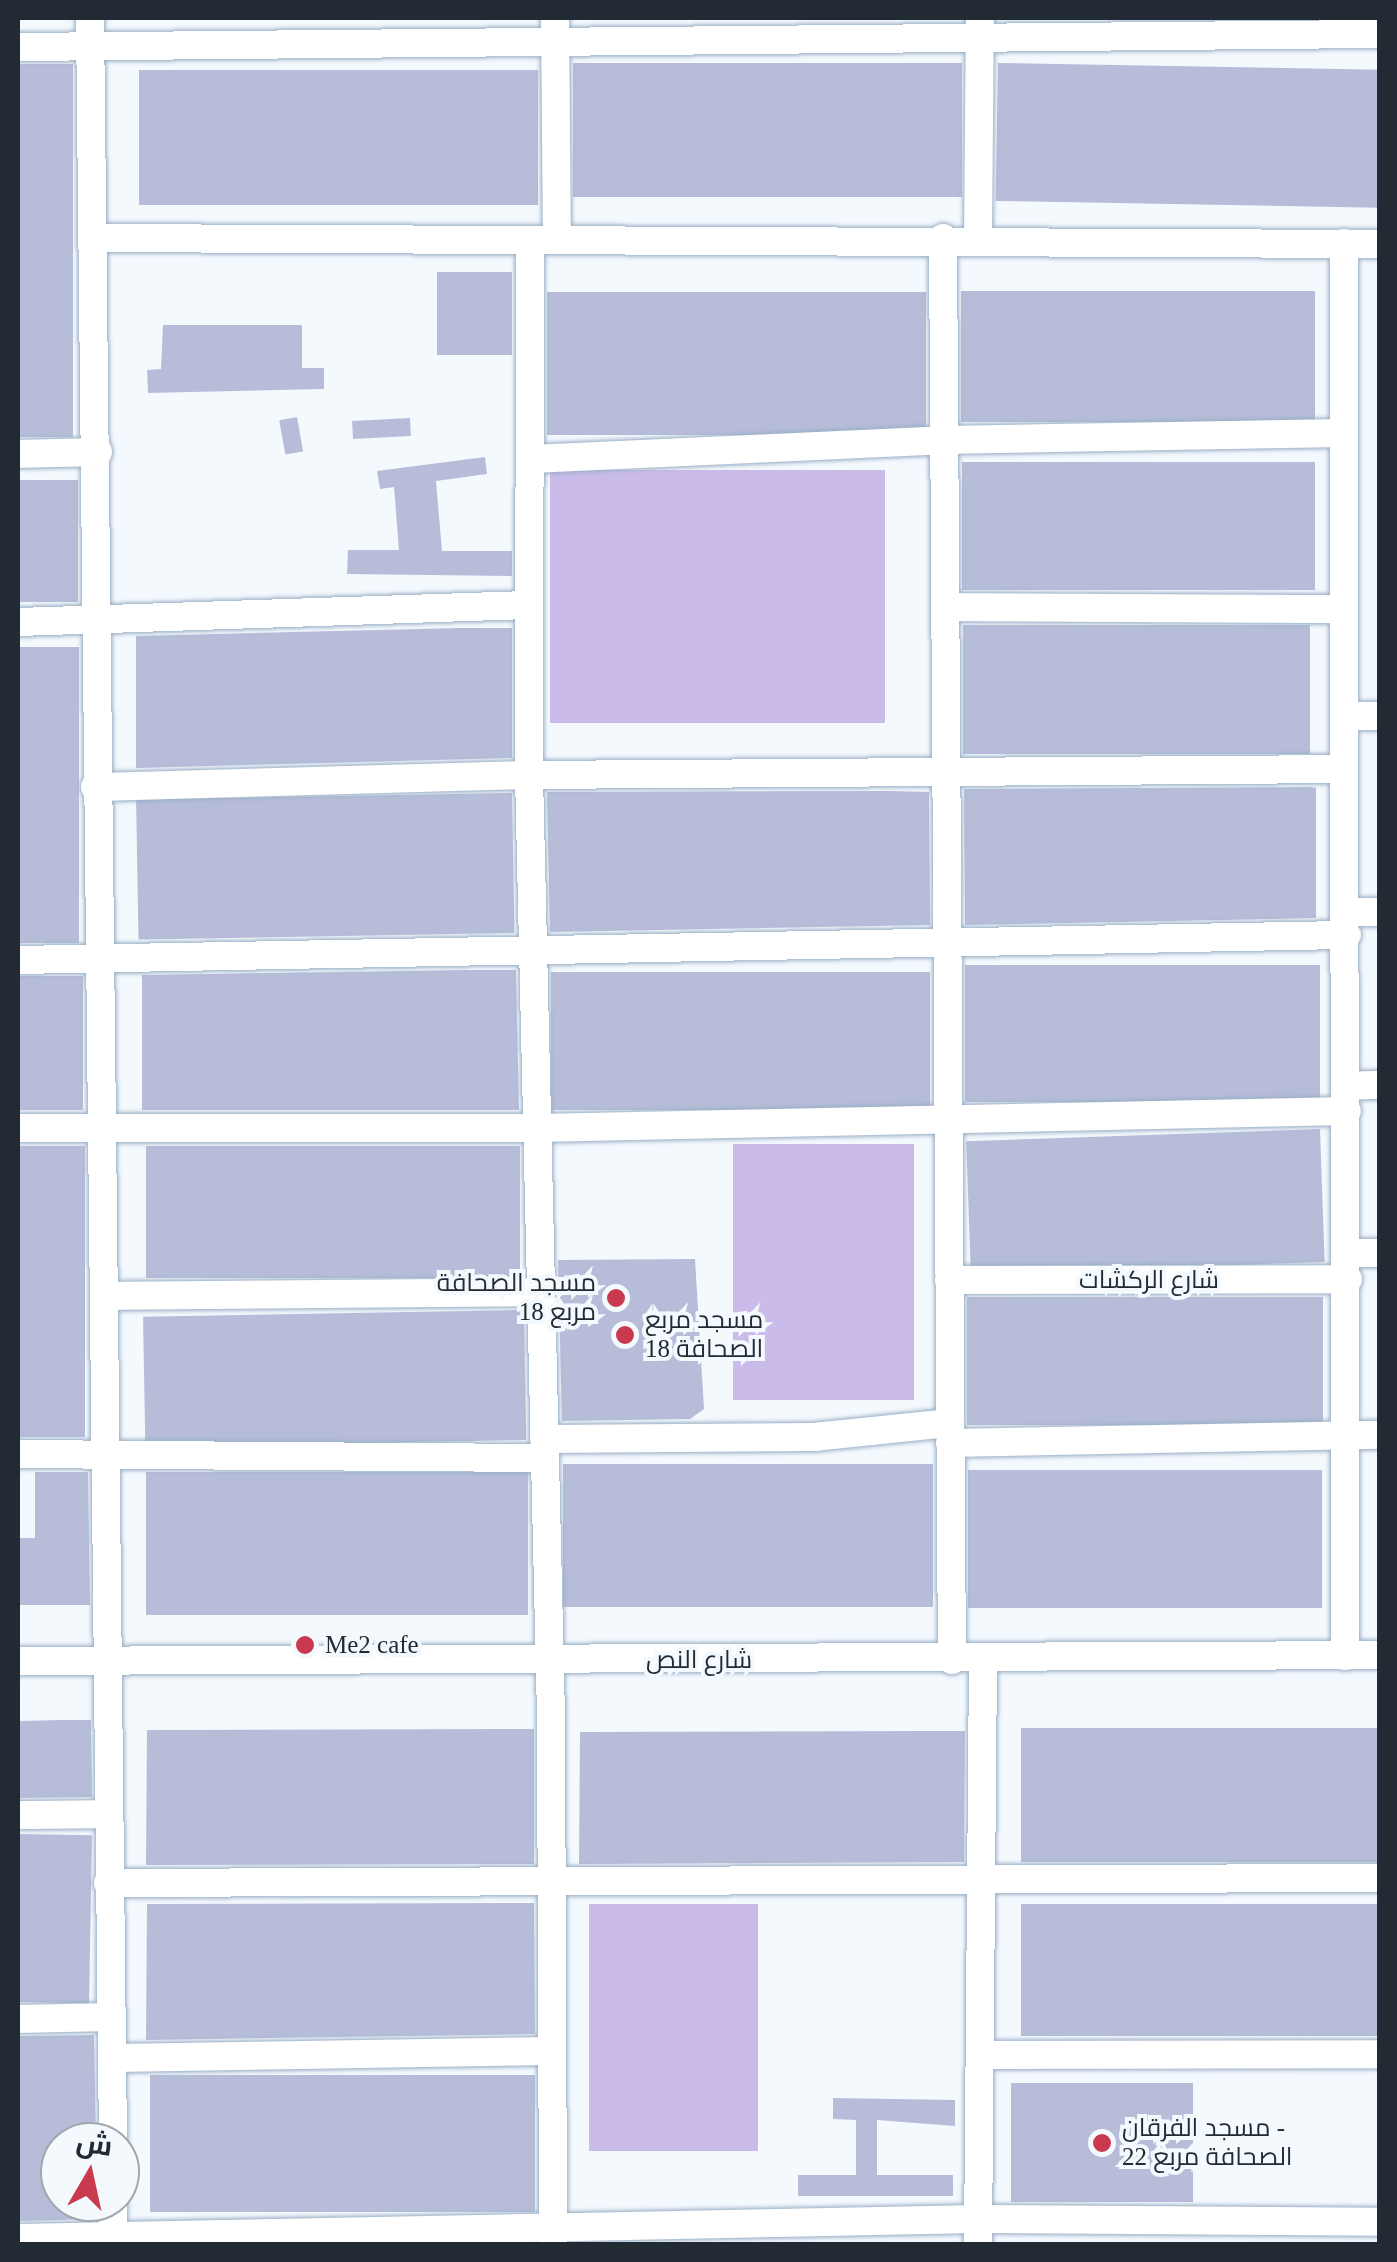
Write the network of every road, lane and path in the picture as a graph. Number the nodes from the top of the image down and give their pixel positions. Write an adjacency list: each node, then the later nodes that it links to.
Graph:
1 (90, 18): 5 (street)
2 (980, 29): 3 (street); 4 (street); 9 (street)
3 (555, 32): 5 (street); 10 (street)
4 (1380, 34)
5 (90, 46): 6 (street); 7 (street)
6 (18, 48)
7 (92, 238): 10 (street); 15 (street)
8 (943, 238): 9 (street); 10 (street); 14 (street)
9 (978, 238): 11 (street)
10 (544, 240): 17 (street)
11 (1344, 244): 12 (street); 13 (street)
12 (1380, 244)
13 (1343, 433): 14 (street); 20 (street)
14 (944, 440): 17 (street); 19 (street)
15 (98, 452): 16 (street); 21 (street)
16 (18, 454)
17 (530, 458): 18 (street)
18 (528, 605): 21 (street); 27 (street)
19 (945, 607): 20 (street); 26 (street)
20 (1340, 609): 23 (street)
21 (97, 620): 22 (street); 28 (street)
22 (18, 622)
23 (1344, 716): 24 (street); 25 (street)
24 (1380, 716)
25 (1342, 769): 26 (street); 30 (street)
26 (946, 774): 27 (street); 31 (street)
27 (529, 775): 28 (street); 32 (street)
28 (95, 787): 34 (street)
29 (1380, 912): 30 (street)
30 (1348, 923): 31 (street); 36 (street)
31 (947, 947): 32 (street); 37 (street)
32 (534, 948): 34 (street); 40 (street)
33 (18, 960): 34 (street)
34 (100, 960): 38 (street)
35 (1380, 1085): 36 (street)
36 (1347, 1098): 37 (street); 42 (street)
37 (948, 1116): 40 (street); 43 (street)
38 (105, 1126): 39 (street); 40 (street); 45 (street)
39 (18, 1128)
40 (538, 1128): 44 (street)
41 (1380, 1253): 42 (street, شارع الركشات)
42 (1348, 1266): 43 (street, شارع الركشات); 48 (street)
43 (949, 1280): 46 (street)
44 (540, 1292): 45 (street); 49 (street)
45 (107, 1296): 51 (street)
46 (950, 1433): 48 (street); 49 (street); 56 (street)
47 (1380, 1435): 48 (street)
48 (1348, 1436): 53 (street)
49 (544, 1449): 51 (street); 54 (street)
50 (18, 1454): 51 (street)
51 (105, 1454): 57 (street)
52 (1380, 1655): 53 (street, شارع النص)
53 (1345, 1656): 55 (street, شارع النص)
54 (546, 1659): 56 (street, شارع النص); 57 (street, شارع النص); 64 (street)
55 (984, 1659): 56 (street, شارع النص); 61 (street)
56 (952, 1660)
57 (103, 1661): 58 (street, شارع النص); 59 (street)
58 (18, 1662)
59 (108, 1814): 60 (street); 63 (street)
60 (18, 1815)
61 (982, 1876): 62 (street); 64 (street); 69 (street)
62 (1380, 1878)
63 (108, 1883): 64 (street); 65 (street)
64 (548, 1884): 67 (street)
65 (110, 2017): 66 (street); 70 (street)
66 (18, 2019)
67 (552, 2051): 70 (street); 74 (street)
68 (1380, 2054): 69 (street)
69 (984, 2055): 73 (street)
70 (112, 2058): 71 (street)
71 (113, 2122)
72 (1380, 2222): 73 (street)
73 (978, 2232): 74 (street)
74 (553, 2236): 76 (street)
75 (18, 2238): 76 (street)
76 (113, 2239)

